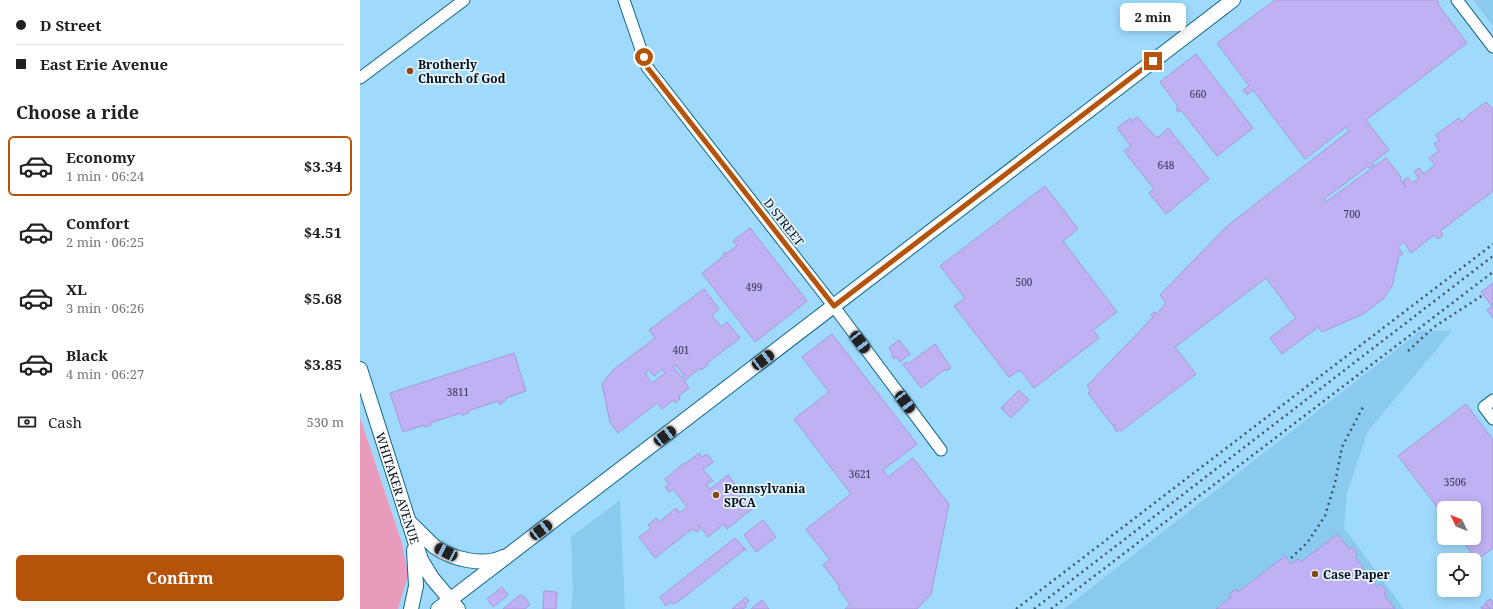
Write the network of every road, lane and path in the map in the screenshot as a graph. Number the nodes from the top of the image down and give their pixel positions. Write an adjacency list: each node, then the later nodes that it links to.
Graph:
1 (464, 0): 6 (street)
2 (624, 0): 7 (street, D STREET)
3 (1233, 0): 7 (main road)
4 (1457, 0): 5 (street)
5 (1493, 47)
6 (360, 78)
7 (834, 306): 11 (street, D STREET); 14 (main road)
8 (360, 369): 12 (main road, WHITAKER AVENUE)
9 (1490, 402): 10 (street)
10 (1493, 419)
11 (941, 450)
12 (407, 520): 13 (main road, WHITAKER AVENUE); 14 (main road)
13 (414, 542): 15 (main road, WHITAKER AVENUE); 16 (main road)
14 (516, 550): 15 (main road)
15 (454, 604): 17 (main road)
16 (411, 609)
17 (438, 609)

